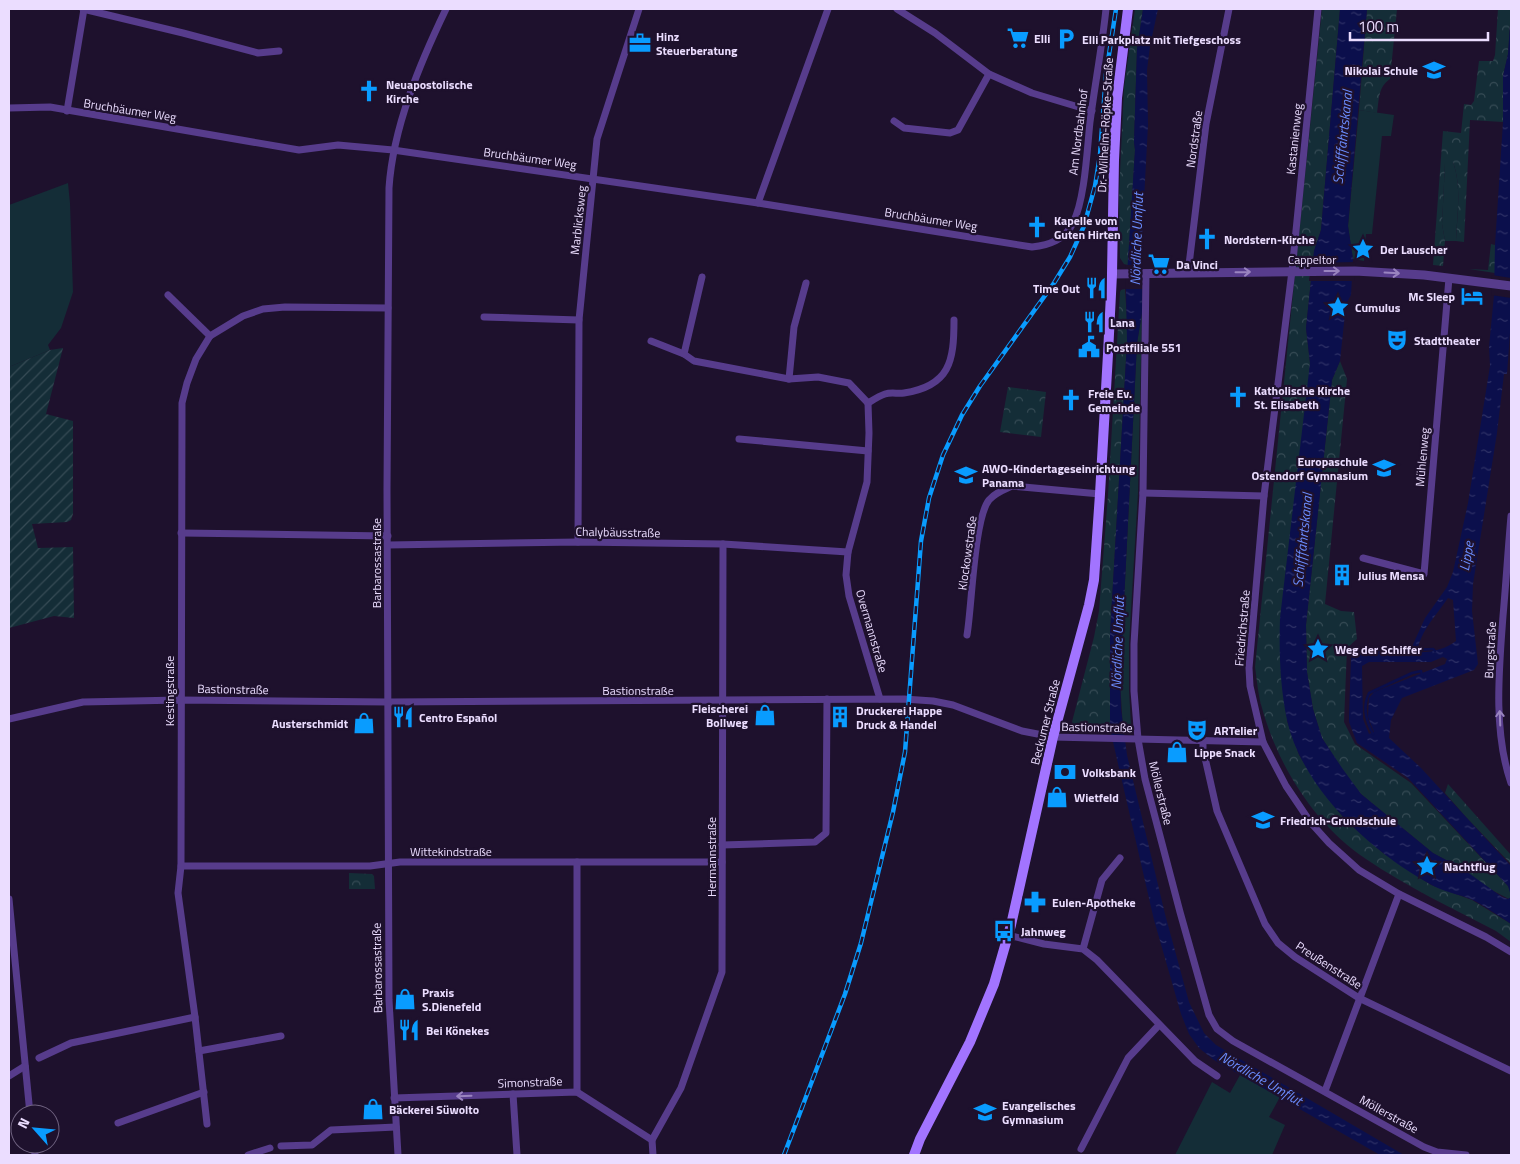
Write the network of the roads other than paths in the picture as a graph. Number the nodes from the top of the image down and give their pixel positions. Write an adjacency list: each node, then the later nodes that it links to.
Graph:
1 (84, 9): 10 (street); 13 (street)
2 (446, 9): 16 (street, Barbarossastraße)
3 (639, 9): 17 (street, Marblicksweg)
4 (828, 9): 18 (street)
5 (897, 9): 11 (street)
6 (1106, 9): 14 (street, Am Nordbahnhof)
7 (1128, 9): 23 (main road, Dr.-Wilhelm-Röpke-Straße)
8 (1229, 9): 22 (street, Nordstraße)
9 (1318, 9): 20 (street, Kastanienweg)
10 (279, 51)
11 (989, 74): 14 (street); 15 (street)
12 (9, 108): 13 (street, Bruchbäumer Weg)
13 (67, 111): 16 (street, Bruchbäumer Weg)
14 (1092, 111): 19 (street, Am Nordbahnhof)
15 (894, 121)
16 (393, 150): 17 (street, Bruchbäumer Weg); 29 (street, Barbarossastraße)
17 (593, 179): 18 (street, Bruchbäumer Weg); 31 (street, Marblicksweg)
18 (758, 203): 19 (street, Bruchbäumer Weg)
19 (1048, 245)
20 (1292, 271): 22 (street, Cappeltor, one-way to 20); 25 (street, Cappeltor, one-way to 25); 42 (street, Friedrichstraße)
21 (1144, 273): 22 (street, Cappeltor); 23 (street, Cappeltor); 40 (street, Möllerstraße)
22 (1188, 273)
23 (1112, 274): 41 (main road, Beckumer Straße)
24 (702, 277): 35 (street)
25 (1449, 278): 27 (street, Cappeltor); 50 (street, Mühlenweg)
26 (806, 282): 36 (street)
27 (1511, 286)
28 (168, 295): 33 (street)
29 (388, 308): 33 (street, Kestingstraße); 45 (street, Barbarossastraße)
30 (484, 317): 31 (street)
31 (579, 320): 46 (street, Marblicksweg)
32 (954, 320): 37 (street)
33 (210, 336): 44 (street, Kestingstraße)
34 (651, 341): 35 (street)
35 (684, 354): 36 (street)
36 (789, 379): 37 (street)
37 (868, 403): 39 (street, Overmannstraße)
38 (739, 439): 39 (street)
39 (868, 451): 49 (street, Overmannstraße)
40 (1143, 493): 42 (street); 59 (street, Möllerstraße)
41 (1100, 494): 51 (street, Klockowstraße); 58 (main road, Beckumer Straße)
42 (1264, 496): 61 (street, Friedrichstraße)
43 (1511, 516): 62 (street, Burgstraße, one-way to 43)
44 (181, 533): 45 (street); 54 (street, Kestingstraße)
45 (388, 536): 48 (street, Barbarossastraße)
46 (578, 542): 47 (street, Chalybäusstraße); 48 (street, Chalybäusstraße)
47 (723, 544): 49 (street, Chalybäusstraße); 55 (street, Hermannstraße)
48 (388, 545): 56 (street, Barbarossastraße)
49 (848, 552): 53 (street, Overmannstraße)
50 (1363, 558)
51 (968, 635)
52 (827, 699): 53 (street, Bastionstraße); 55 (street, Bastionstraße); 63 (street)
53 (880, 699): 58 (street, Bastionstraße)
54 (180, 700): 56 (street, Bastionstraße); 57 (street, Bastionstraße); 68 (street, Kestingstraße)
55 (722, 701): 56 (street, Bastionstraße); 63 (street, Hermannstraße)
56 (388, 702): 67 (street, Barbarossastraße)
57 (9, 719)
58 (1053, 737): 59 (street, Bastionstraße); 71 (main road, Beckumer Straße)
59 (1134, 739): 60 (street, Bastionstraße); 84 (street, Möllerstraße)
60 (1203, 741): 61 (street, Bastionstraße); 74 (street, Preußenstraße)
61 (1263, 742): 69 (street, Friedrichstraße)
62 (1511, 783)
63 (722, 844): 66 (street, Hermannstraße)
64 (1120, 858): 72 (street)
65 (577, 862): 66 (street, Wittekindstraße); 67 (street, Wittekindstraße); 86 (street)
66 (722, 862): 93 (street, Hermannstraße)
67 (388, 864): 68 (street, Wittekindstraße); 88 (street, Barbarossastraße)
68 (181, 866): 75 (street, Kestingstraße)
69 (1399, 894): 73 (street, Friedrichstraße); 74 (street)
70 (9, 899): 80 (street)
71 (1008, 935): 72 (street); 101 (main road, Beckumer Straße)
72 (1083, 949): 76 (street)
73 (1511, 952)
74 (1359, 998): 81 (street, Preußenstraße); 84 (street)
75 (195, 1017): 78 (street, Kestingstraße); 79 (street)
76 (1159, 1025): 83 (street); 96 (street)
77 (281, 1036): 78 (street)
78 (200, 1051): 85 (street, Kestingstraße)
79 (39, 1058)
80 (25, 1066): 82 (street); 89 (street)
81 (1511, 1070)
82 (9, 1076)
83 (1217, 1076)
84 (1325, 1091): 102 (street, Möllerstraße)
85 (204, 1092): 90 (street); 91 (street, Kestingstraße)
86 (577, 1092): 87 (street, Simonstraße); 93 (street, Simonstraße)
87 (513, 1094): 88 (street, Simonstraße, one-way to 88); 99 (street)
88 (394, 1098): 92 (street, Barbarossastraße)
89 (29, 1104)
90 (118, 1123)
91 (207, 1124)
92 (396, 1127): 94 (street); 98 (street, Barbarossastraße)
93 (652, 1140): 100 (street)
94 (282, 1146)
95 (270, 1148): 97 (street)
96 (1081, 1149)
97 (248, 1155)
98 (398, 1155)
99 (517, 1155)
100 (653, 1155)
101 (914, 1155)
102 (1466, 1155)

